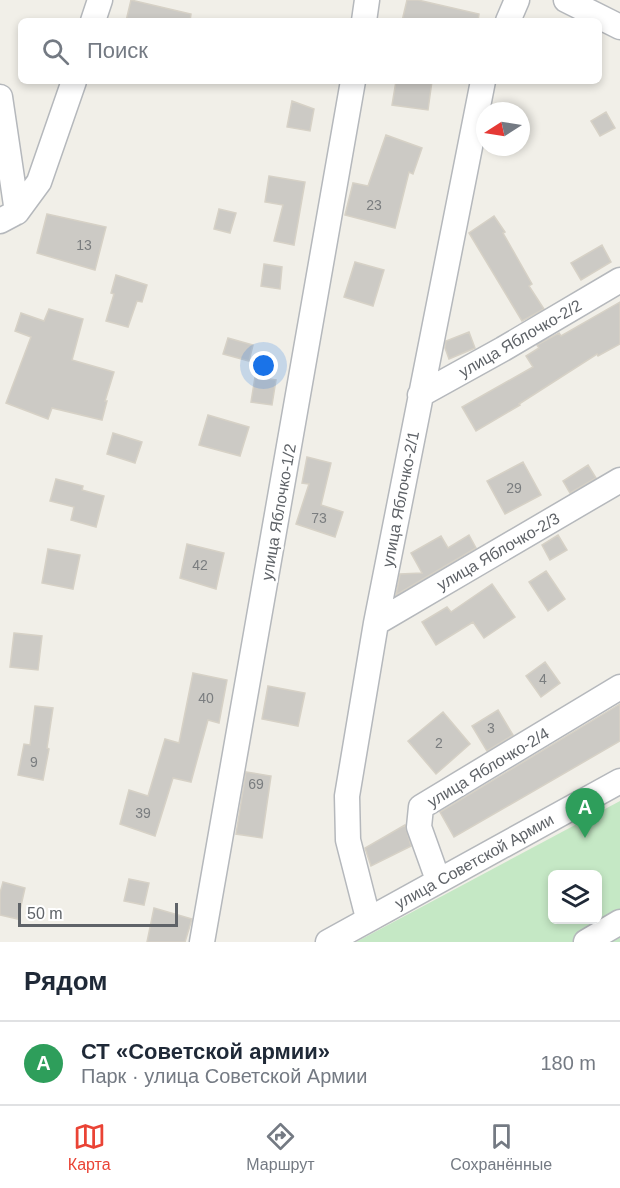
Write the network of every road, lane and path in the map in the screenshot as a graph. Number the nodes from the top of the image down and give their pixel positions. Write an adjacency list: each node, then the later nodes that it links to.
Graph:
1 (100, 0): 5 (street)
2 (367, 0): 6 (street)
3 (517, 0): 7 (street)
4 (566, 0): 8 (street)
5 (94, 18)
6 (364, 18)
7 (509, 18)
8 (620, 27)
9 (73, 84): 13 (street)
10 (352, 84): 23 (street, улица Яблочко-1/2)
11 (482, 84): 15 (street, улица Яблочко-2/1)
12 (0, 97): 13 (street)
13 (9, 216)
14 (620, 280): 15 (street, улица Яблочко-2/2)
15 (420, 394): 17 (street, улица Яблочко-2/1)
16 (620, 480): 17 (street, улица Яблочко-2/3)
17 (376, 623): 21 (street, улица Яблочко-2/1)
18 (620, 687): 20 (street, улица Яблочко-2/4)
19 (620, 782): 20 (street, улица Советской Армии)
20 (438, 880): 21 (street, улица Советской Армии)
21 (368, 918): 24 (street, улица Советской Армии)
22 (620, 922): 25 (street)
23 (202, 942)
24 (328, 942)
25 (586, 942)

